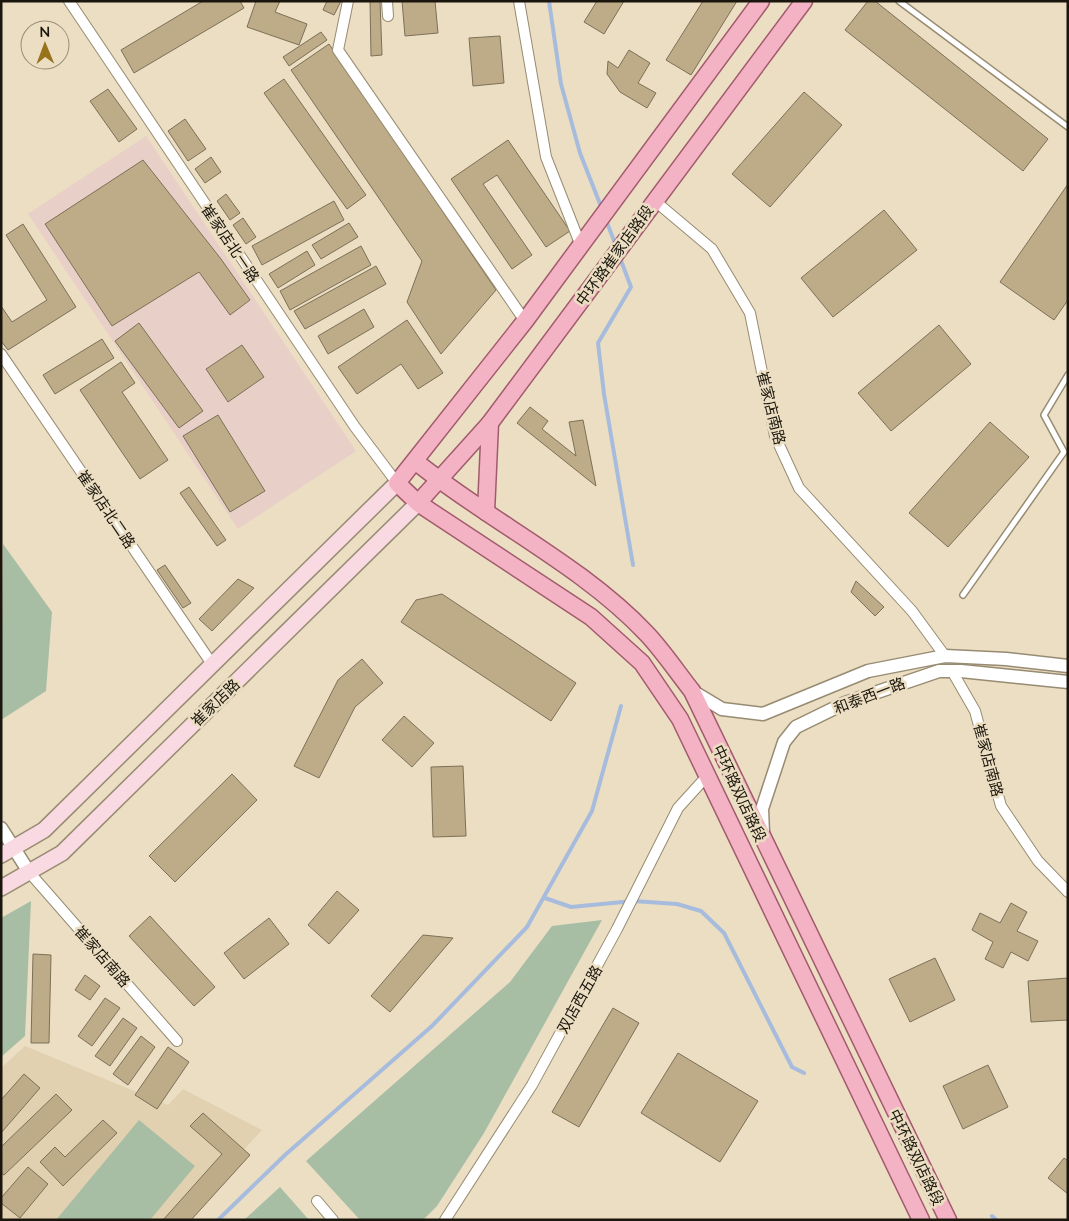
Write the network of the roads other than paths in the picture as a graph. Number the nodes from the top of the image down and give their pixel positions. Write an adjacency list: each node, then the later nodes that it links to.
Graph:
1 (69, 1): 18 (street, 崔家店北一路)
2 (348, 1): 12 (street)
3 (387, 1): 8 (street)
4 (519, 1): 11 (street)
5 (761, 1): 11 (main road)
6 (804, 1): 10 (main road, 中环路崔家店路段)
7 (899, 1): 9 (lane)
8 (388, 16)
9 (1068, 127)
10 (655, 200): 15 (main road, 中环路崔家店路段); 22 (street, 崔家店南路)
11 (584, 242): 12 (main road)
12 (525, 321): 16 (main road)
13 (1, 354): 23 (street, 崔家店北二路)
14 (1068, 375): 21 (lane)
15 (490, 423): 17 (main road, 中环路崔家店路段); 20 (main road)
16 (415, 461): 17 (main road, 中环路双店路段); 18 (main road)
17 (439, 481): 19 (main road, 中环路崔家店路段); 20 (main road, 中环路双店路段)
18 (397, 483): 19 (main road, 中环路双店路段); 23 (main road, 崔家店路)
19 (418, 503): 28 (main road, 中环路双店路段); 32 (main road, 崔家店路)
20 (486, 512): 27 (main road, 中环路双店路段)
21 (962, 594)
22 (945, 656): 24 (street, 和泰西一路); 27 (street, 和泰西一路)
23 (212, 664): 31 (main road, 崔家店路)
24 (1068, 666)
25 (952, 671): 26 (street, 和泰西一路); 30 (street, 和泰西一路); 34 (street, 崔家店南路)
26 (1068, 682)
27 (692, 691): 30 (main road, 中环路双店路段)
28 (706, 776): 38 (street, 双店西五路); 39 (main road, 中环路双店路段)
29 (1, 828): 31 (street)
30 (764, 843): 40 (main road, 中环路双店路段)
31 (7, 852): 32 (street)
32 (29, 872): 33 (main road, 崔家店路); 35 (street, 崔家店南路)
33 (1, 888)
34 (1068, 892)
35 (177, 1041)
36 (317, 1201): 37 (street)
37 (333, 1220)
38 (445, 1220)
39 (921, 1220)
40 (948, 1220)

